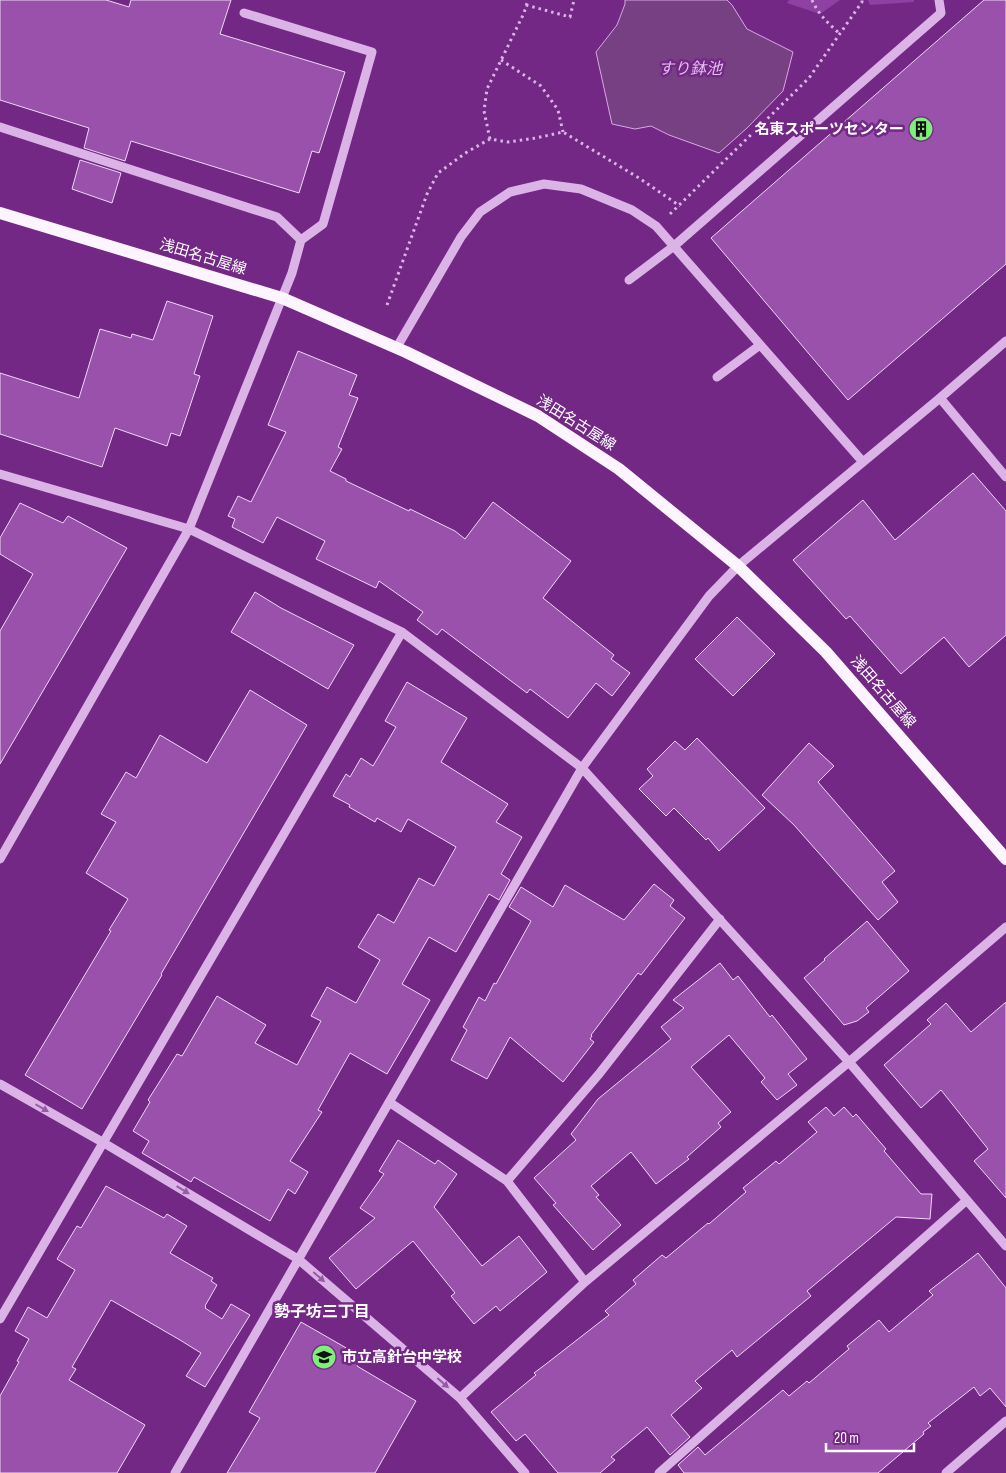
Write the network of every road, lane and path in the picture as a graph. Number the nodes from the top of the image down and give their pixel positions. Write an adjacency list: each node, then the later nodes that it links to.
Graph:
1 (528, 0): 6 (path)
2 (574, 0): 6 (path)
3 (812, 0): 8 (path)
4 (862, 0): 8 (path)
5 (938, 0): 16 (street)
6 (526, 5): 9 (path)
7 (244, 13): 15 (street)
8 (840, 34): 14 (path)
9 (500, 60): 11 (path); 12 (path)
10 (0, 127): 15 (street)
11 (563, 132)
12 (490, 139)
13 (0, 214): 18 (main road, 浅田名古屋線)
14 (656, 226): 16 (street); 21 (street)
15 (301, 240): 18 (street)
16 (674, 246): 17 (street); 20 (street)
17 (629, 280)
18 (282, 298): 21 (main road, 浅田名古屋線); 27 (street)
19 (1006, 341): 23 (street)
20 (760, 345): 22 (street); 24 (street)
21 (397, 347): 28 (main road, 浅田名古屋線)
22 (717, 377)
23 (940, 398): 24 (street); 26 (street)
24 (863, 462): 28 (street)
25 (0, 474): 27 (street)
26 (1006, 477)
27 (189, 529): 29 (street); 31 (street)
28 (738, 566): 30 (street); 32 (main road, 浅田名古屋線)
29 (402, 632): 30 (street); 38 (street)
30 (582, 768): 33 (street); 37 (street)
31 (0, 859)
32 (1006, 859)
33 (720, 919): 35 (street); 39 (street)
34 (1006, 927): 35 (street)
35 (849, 1062): 40 (street); 43 (street)
36 (0, 1084): 38 (street, one-way to 38)
37 (389, 1102): 39 (street); 42 (street)
38 (104, 1143): 42 (street, one-way to 42); 44 (street)
39 (506, 1181): 43 (street)
40 (967, 1200): 41 (street); 49 (street)
41 (1006, 1246)
42 (298, 1260): 45 (street, one-way to 45); 47 (street)
43 (586, 1282): 45 (street)
44 (0, 1319)
45 (460, 1398): 48 (street)
46 (1006, 1420): 50 (street)
47 (175, 1473)
48 (525, 1473)
49 (658, 1473)
50 (946, 1473)

